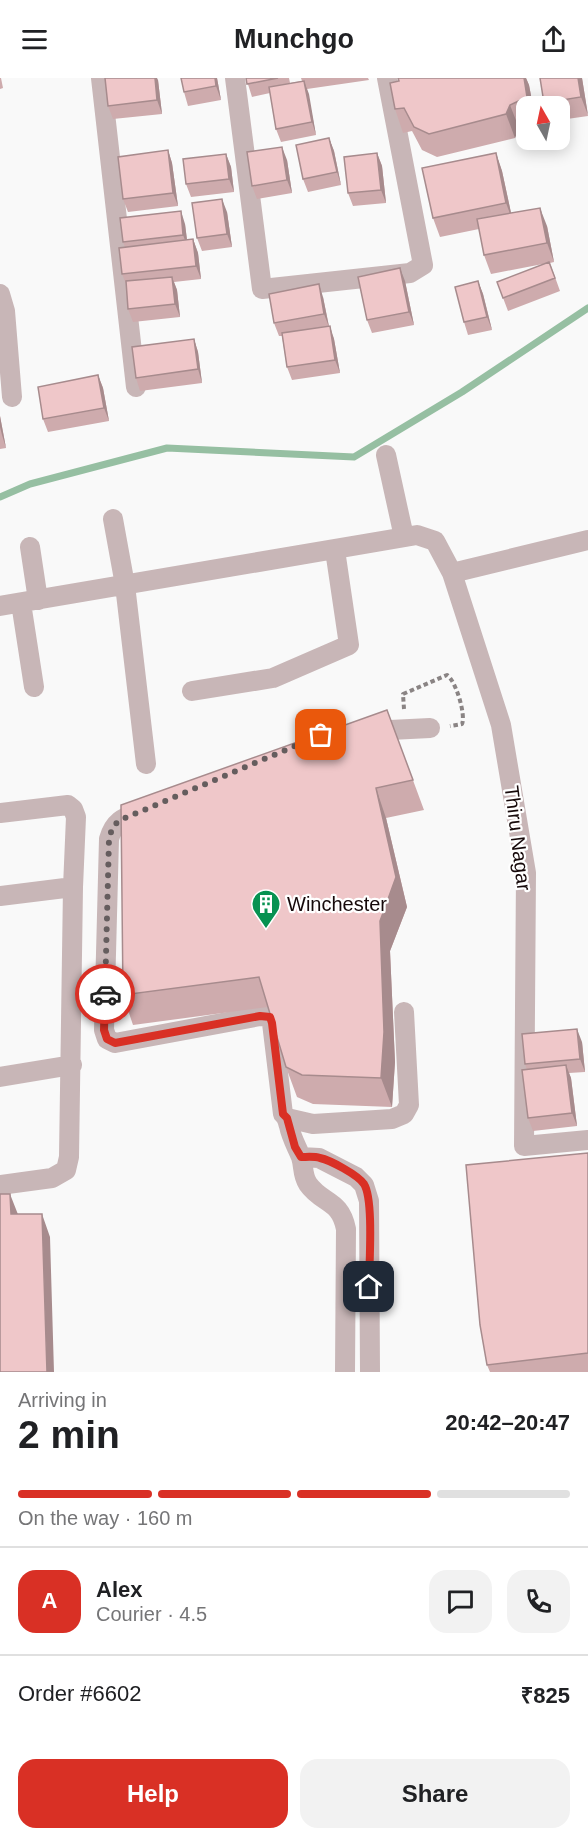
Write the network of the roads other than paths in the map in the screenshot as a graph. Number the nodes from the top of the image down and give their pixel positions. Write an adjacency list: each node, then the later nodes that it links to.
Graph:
1 (101, 78): 5 (street)
2 (235, 78): 3 (street)
3 (387, 78)
4 (0, 294): 6 (street)
5 (136, 387)
6 (12, 398)
7 (386, 454): 9 (street)
8 (113, 519): 14 (street)
9 (404, 537): 12 (street); 13 (street, Thiru Nagar)
10 (588, 540): 13 (street)
11 (30, 547): 15 (street)
12 (335, 550): 14 (street); 18 (street)
13 (452, 573): 30 (street, Thiru Nagar)
14 (125, 585): 15 (street); 21 (street)
15 (29, 601): 16 (street); 17 (street)
16 (0, 606)
17 (34, 687)
18 (192, 691)
19 (430, 728): 20 (street)
20 (353, 732)
21 (146, 764)
22 (161, 803): 29 (street)
23 (0, 813): 24 (street)
24 (73, 887): 25 (street); 27 (street)
25 (0, 896)
26 (405, 1012): 29 (street)
27 (72, 1065): 28 (street); 32 (street)
28 (0, 1077)
29 (287, 1118): 31 (street)
30 (588, 1140)
31 (301, 1157): 33 (street); 34 (street)
32 (0, 1185)
33 (345, 1372)
34 (370, 1372)

